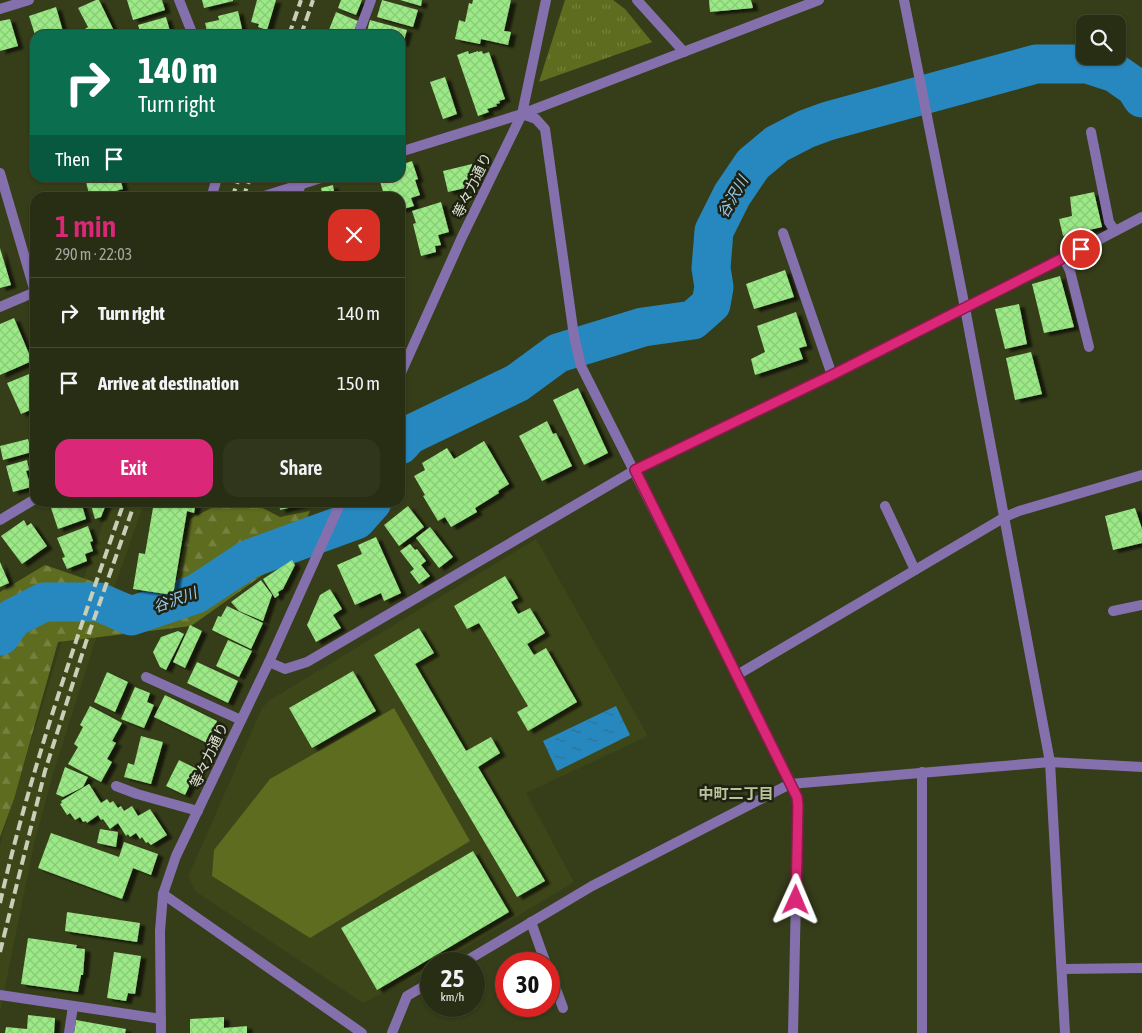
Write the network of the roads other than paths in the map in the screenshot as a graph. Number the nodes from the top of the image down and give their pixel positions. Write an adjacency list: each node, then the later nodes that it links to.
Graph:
1 (29, 0): 8 (street)
2 (179, 0): 9 (street)
3 (371, 0): 10 (street)
4 (546, 0): 12 (street, 等々力通り)
5 (637, 0): 11 (street)
6 (819, 0): 11 (street)
7 (904, 0): 27 (street)
8 (0, 9)
9 (191, 30)
10 (360, 30)
11 (684, 52): 12 (street)
12 (522, 114): 14 (street); 29 (street, 等々力通り); 31 (street)
13 (1091, 132): 21 (street)
14 (405, 150)
15 (0, 173): 24 (street)
16 (308, 182): 17 (street)
17 (301, 184): 18 (street); 19 (street)
18 (276, 192)
19 (298, 192)
20 (1142, 218): 21 (street)
21 (1115, 232): 23 (street)
22 (783, 233): 30 (street)
23 (1064, 258): 27 (street); 28 (street)
24 (30, 275)
25 (30, 294): 26 (street)
26 (0, 307)
27 (965, 308): 30 (street); 36 (street)
28 (1089, 347)
29 (405, 364)
30 (832, 375): 31 (street)
31 (635, 470): 41 (street); 42 (street)
32 (1142, 475): 36 (street)
33 (30, 501): 37 (street)
34 (885, 506): 38 (street)
35 (339, 507): 41 (street, 等々力通り)
36 (1005, 517): 38 (street); 45 (street)
37 (0, 520)
38 (915, 570): 42 (street)
39 (1142, 605): 40 (street)
40 (1113, 611)
41 (269, 662): 44 (street, 等々力通り)
42 (738, 674): 48 (street)
43 (146, 677): 44 (street)
44 (241, 720): 50 (street, 等々力通り)
45 (1050, 762): 46 (street); 47 (street); 56 (street)
46 (1142, 767)
47 (922, 772): 48 (street); 68 (street)
48 (790, 784): 52 (street); 67 (street)
49 (116, 786): 50 (street)
50 (198, 811): 51 (street, 等々力通り)
51 (163, 894): 62 (street, 等々力通り); 65 (street)
52 (531, 922): 53 (street); 54 (street)
53 (481, 952)
54 (542, 952)
55 (1142, 968): 56 (street)
56 (1062, 969): 69 (street)
57 (420, 988): 66 (street)
58 (0, 995): 60 (street)
59 (560, 1000): 61 (street)
60 (73, 1006): 62 (street); 63 (street)
61 (563, 1008)
62 (161, 1019): 64 (street, 等々力通り)
63 (69, 1033)
64 (161, 1033)
65 (362, 1033)
66 (392, 1033)
67 (793, 1033)
68 (922, 1033)
69 (1065, 1033)

